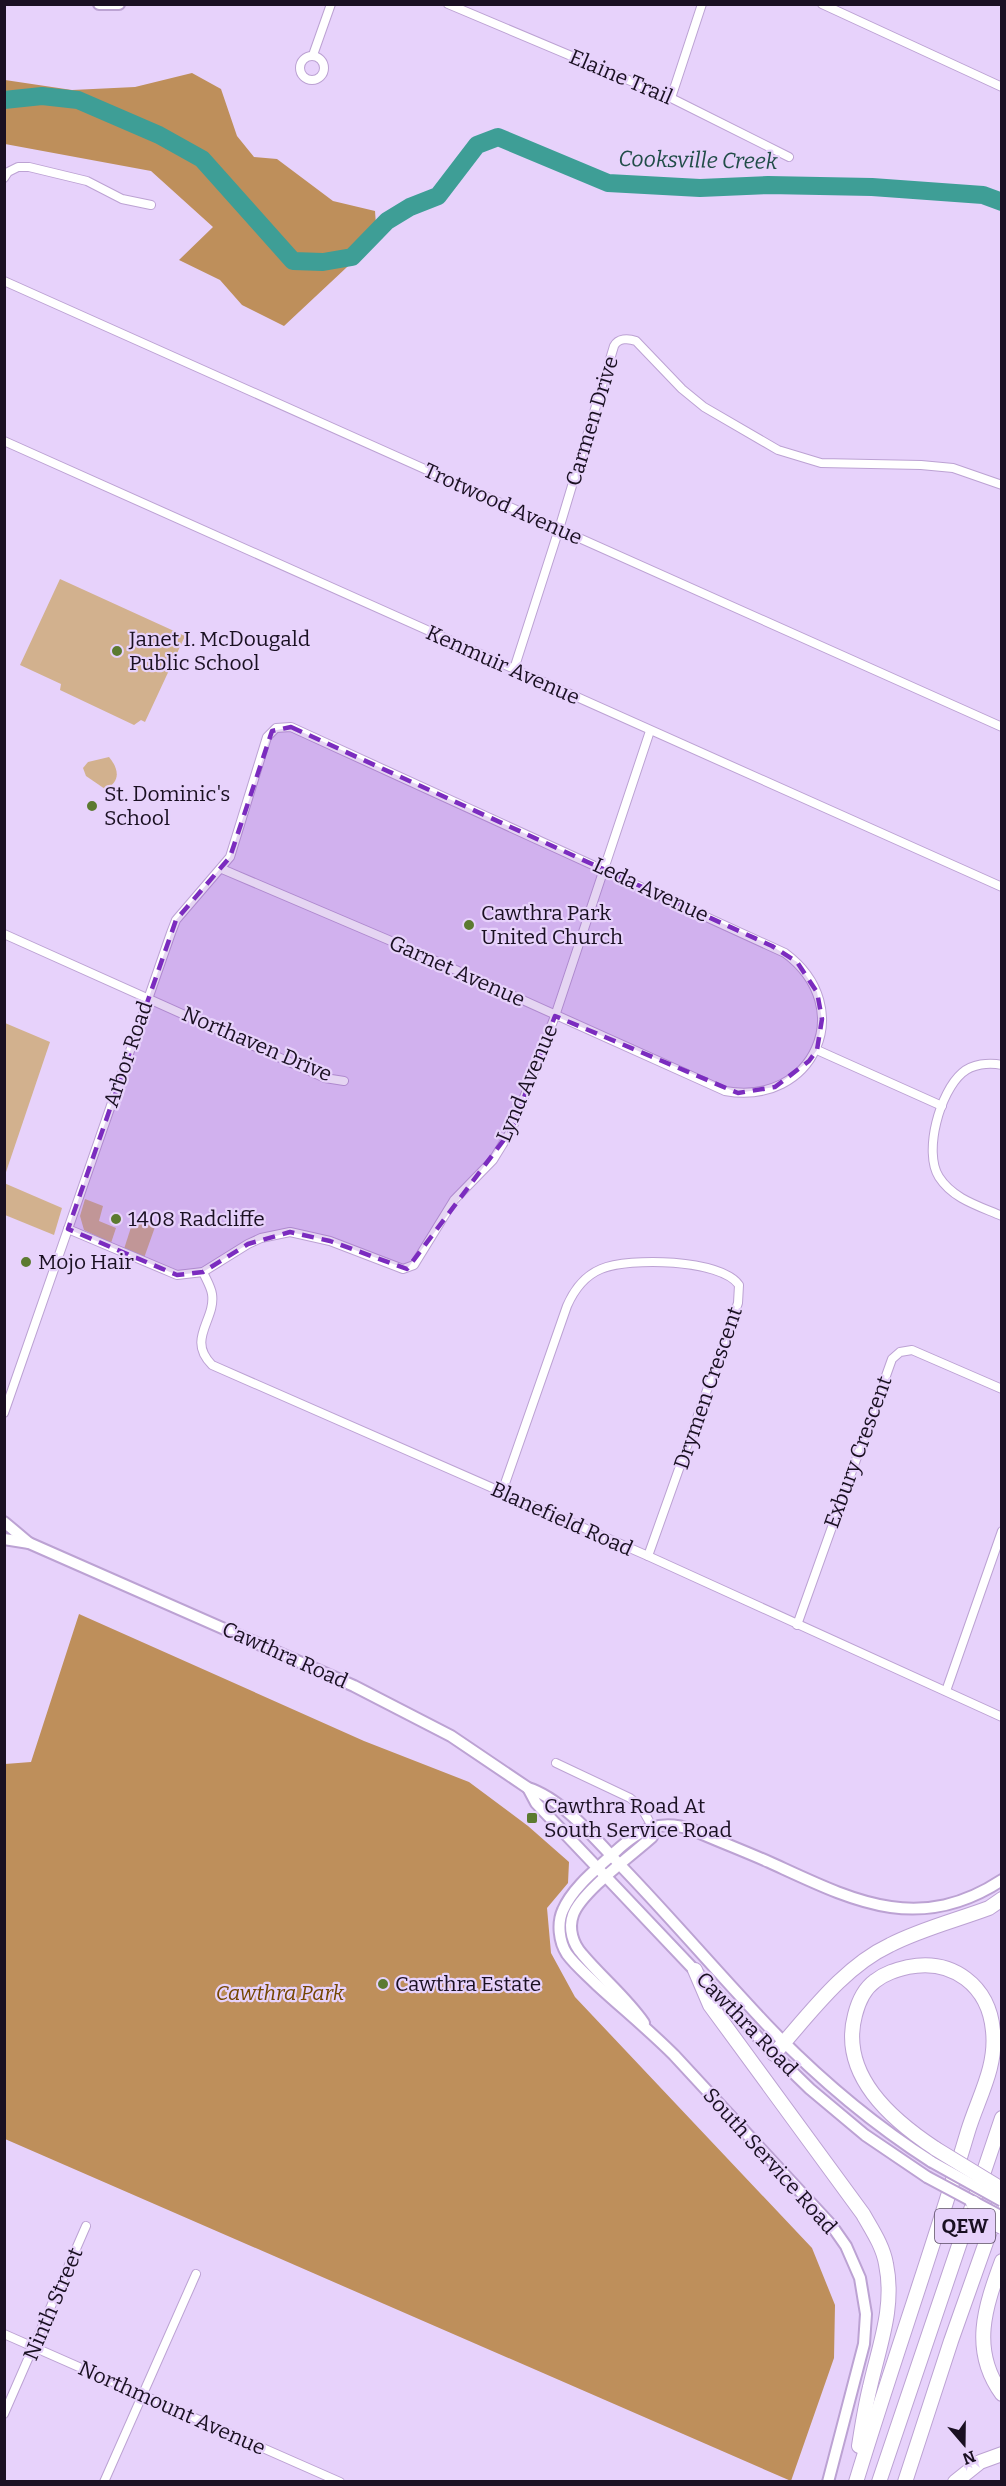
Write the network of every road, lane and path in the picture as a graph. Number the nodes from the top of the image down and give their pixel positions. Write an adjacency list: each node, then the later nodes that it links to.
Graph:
1 (99, 4): 2 (main road)
2 (119, 4)
3 (331, 4): 7 (street)
4 (448, 4): 9 (street, Elaine Trail)
5 (702, 4): 9 (street)
6 (822, 4): 8 (street)
7 (314, 55)
8 (1002, 87)
9 (671, 98): 10 (street, Elaine Trail)
10 (789, 158)
11 (4, 178): 12 (street)
12 (151, 205)
13 (4, 281): 16 (street, Trotwood Avenue)
14 (4, 441): 17 (street, Kenmuir Avenue)
15 (1002, 485): 16 (street, Carmen Drive)
16 (560, 529): 17 (street, Carmen Drive); 19 (street, Trotwood Avenue)
17 (514, 669): 20 (street, Kenmuir Avenue)
18 (291, 727): 21 (street, Arbor Road); 22 (street, Leda Avenue)
19 (1002, 727)
20 (650, 731): 22 (street, Lynd Avenue); 23 (street, Kenmuir Avenue)
21 (222, 869): 25 (street, Arbor Road); 26 (street, Garnet Avenue)
22 (605, 869): 26 (street, Lynd Avenue); 27 (street, Leda Avenue)
23 (1002, 887)
24 (4, 934): 25 (street, Northaven Drive)
25 (148, 997): 29 (street, Northaven Drive); 32 (street, Arbor Road)
26 (555, 1016): 27 (street, Garnet Avenue); 33 (street, Lynd Avenue)
27 (817, 1050): 30 (street)
28 (1002, 1065): 30 (street)
29 (344, 1081)
30 (942, 1106): 31 (street)
31 (1002, 1216)
32 (68, 1229): 33 (street); 35 (street, Arbor Road)
33 (203, 1272): 36 (street, Blanefield Road)
34 (1002, 1389): 42 (street, Exbury Crescent)
35 (4, 1413)
36 (502, 1492): 41 (street, Blanefield Road); 41 (street, Drymen Crescent)
37 (4, 1522): 40 (main road, Cawthra Road)
38 (1002, 1531): 43 (street)
39 (4, 1539): 40 (main road, Cawthra Road)
40 (29, 1543): 46 (main road, Cawthra Road)
41 (648, 1556): 42 (street, Blanefield Road)
42 (797, 1625): 43 (street, Blanefield Road)
43 (946, 1691): 44 (street, Blanefield Road)
44 (1002, 1717)
45 (556, 1763): 47 (street)
46 (528, 1788): 48 (main road, Cawthra Road); 50 (main road, Cawthra Road)
47 (653, 1828): 48 (main road, South Service Road); 49 (main road, South Service Road); 52 (main road, South Service Road)
48 (612, 1855): 49 (main road, Cawthra Road); 50 (main road, South Service Road)
49 (620, 1865): 51 (main road, South Service Road); 56 (main road, Cawthra Road)
50 (599, 1868): 51 (main road, Cawthra Road); 55 (main road, South Service Road)
51 (607, 1877): 54 (main road, Cawthra Road); 55 (main road, South Service Road)
52 (1002, 1880)
53 (1002, 1899): 56 (highway)
54 (695, 1970): 57 (main road, Cawthra Road); 76 (highway)
55 (650, 2031): 75 (main road, South Service Road)
56 (784, 2042): 57 (highway); 59 (main road, Cawthra Road)
57 (774, 2054): 61 (main road, Cawthra Road, bridge)
58 (1002, 2118): 77 (highway, QEW)
59 (934, 2156): 60 (highway, bridge); 76 (highway)
60 (1002, 2197): 78 (highway, QEW)
61 (973, 2203): 62 (main road, Cawthra Road, bridge); 64 (highway, bridge)
62 (1002, 2217)
63 (87, 2226): 68 (street, Ninth Street)
64 (1002, 2228)
65 (1002, 2261): 70 (highway)
66 (196, 2274): 69 (street)
67 (4, 2334): 68 (street, Northmount Avenue)
68 (34, 2348): 69 (street, Northmount Avenue); 71 (street, Ninth Street)
69 (143, 2394): 73 (street); 74 (street, Northmount Avenue)
70 (1002, 2394)
71 (4, 2414)
72 (1002, 2454): 79 (highway)
73 (104, 2481)
74 (340, 2481)
75 (828, 2481)
76 (855, 2481)
77 (879, 2481)
78 (905, 2481)
79 (955, 2481)

